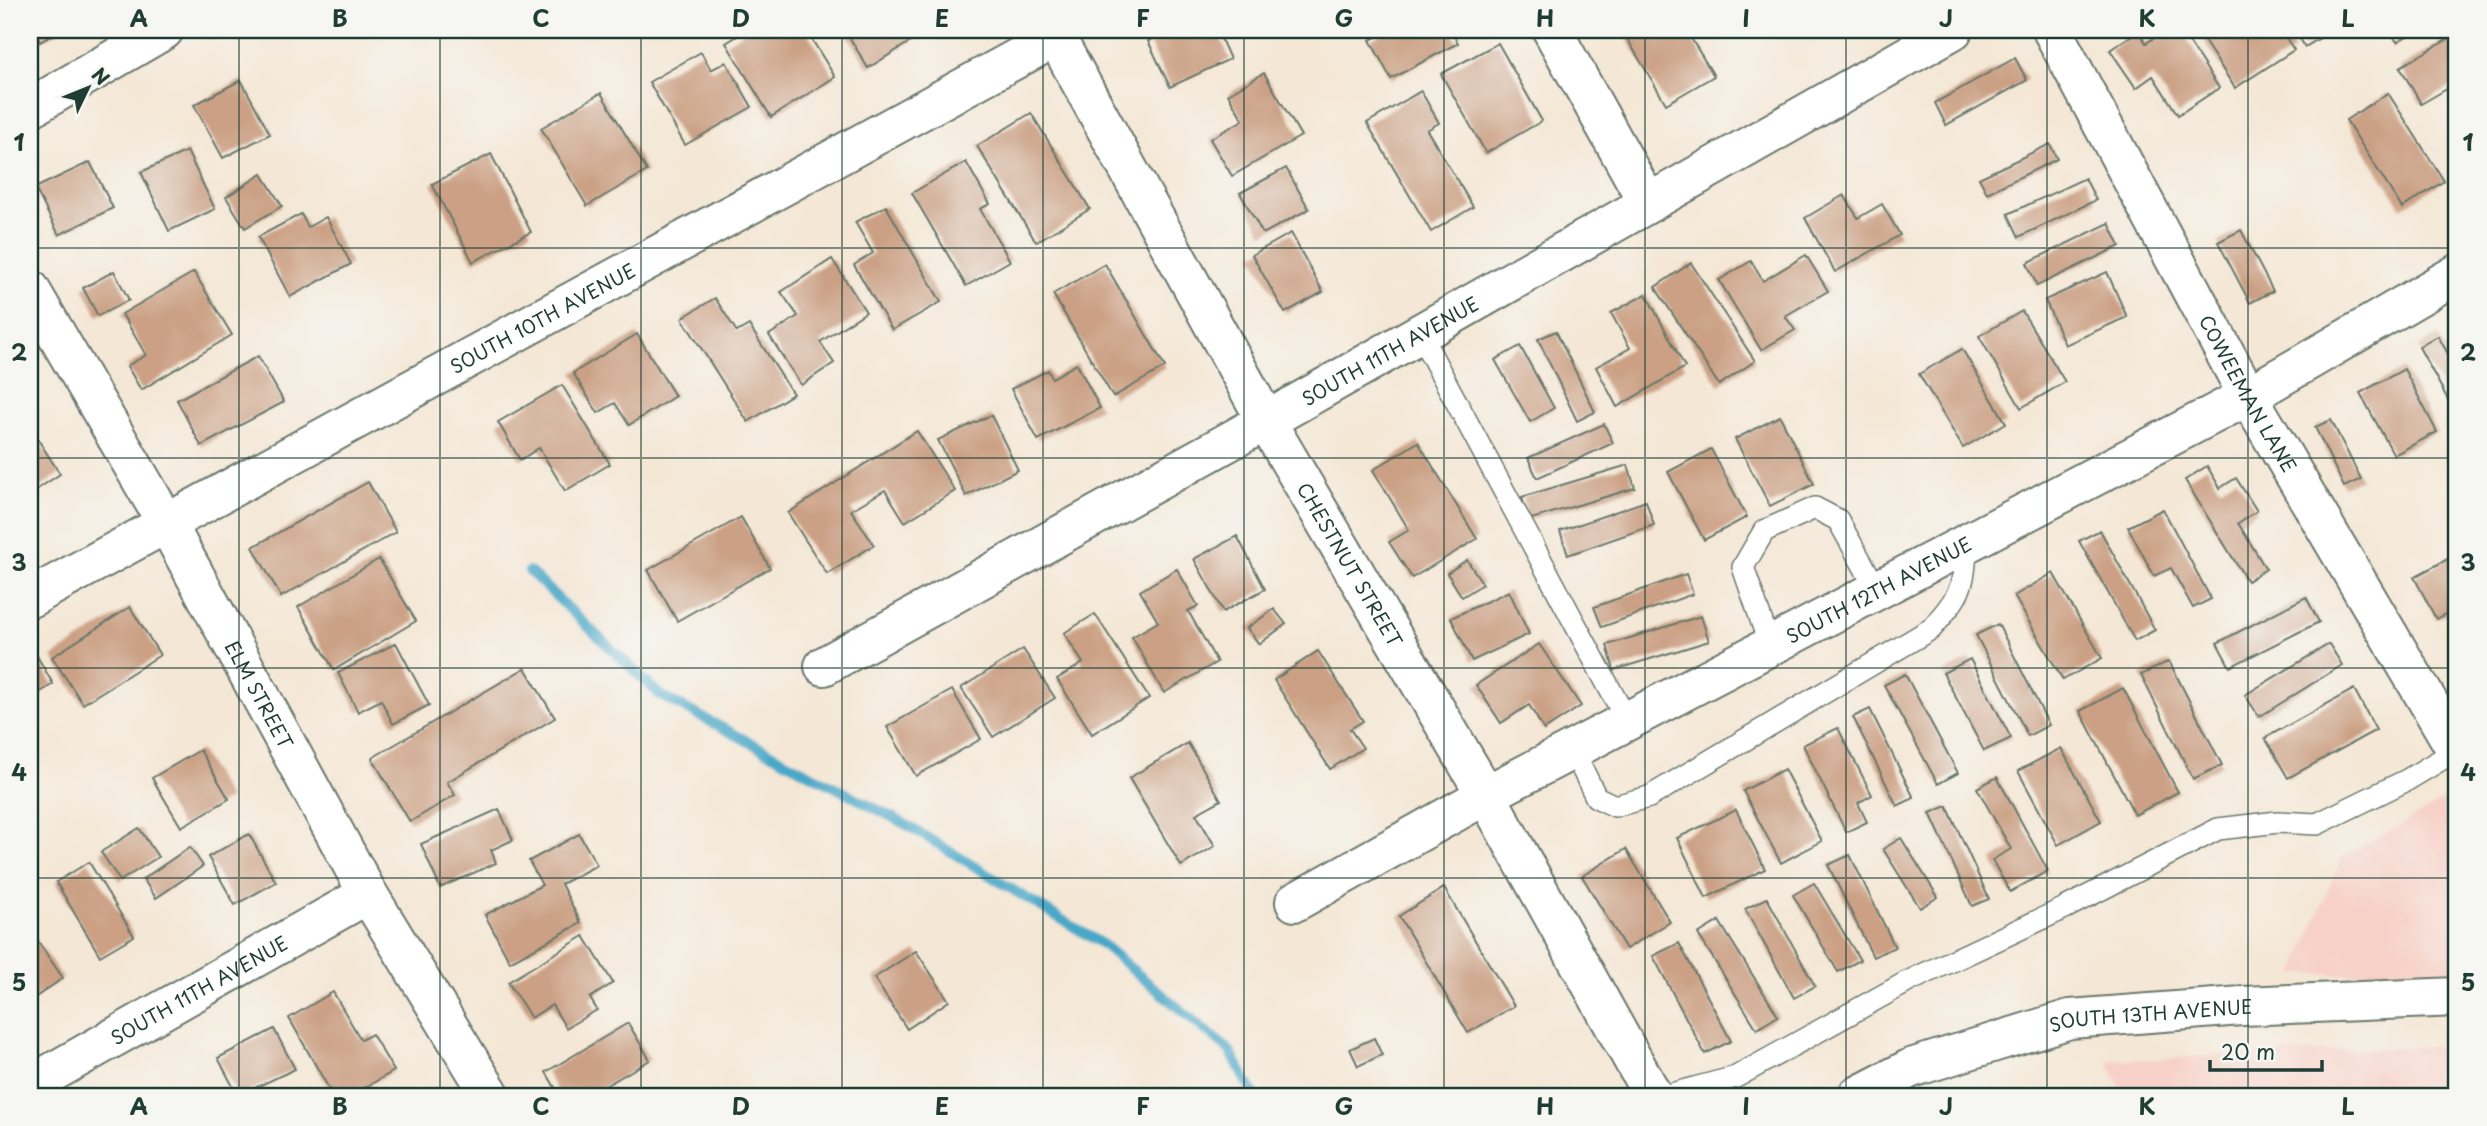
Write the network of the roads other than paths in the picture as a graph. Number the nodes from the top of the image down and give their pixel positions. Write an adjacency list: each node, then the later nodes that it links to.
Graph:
1 (164, 30): 6 (street)
2 (1552, 30): 7 (street)
3 (1953, 30): 7 (street, SOUTH 11TH AVENUE)
4 (2052, 30): 11 (street, COWEEMAN LANE)
5 (1054, 33): 12 (street, CHESTNUT STREET); 13 (street, SOUTH 10TH AVENUE)
6 (30, 108)
7 (1648, 203): 10 (street, SOUTH 11TH AVENUE)
8 (2457, 274): 11 (street, SOUTH 12TH AVENUE)
9 (30, 289): 13 (street, ELM STREET)
10 (1420, 334): 12 (street, SOUTH 11TH AVENUE); 19 (lane)
11 (2248, 396): 14 (street, SOUTH 12TH AVENUE); 21 (street, COWEEMAN LANE)
12 (1266, 421): 18 (street, SOUTH 11TH AVENUE); 22 (street, CHESTNUT STREET)
13 (167, 524): 16 (street, SOUTH 10TH AVENUE); 23 (street, ELM STREET)
14 (1966, 544): 15 (street, SOUTH 12TH AVENUE); 20 (lane)
15 (1877, 590): 17 (street, SOUTH 12TH AVENUE); 17 (lane)
16 (30, 598)
17 (1770, 646): 19 (street, SOUTH 12TH AVENUE)
18 (824, 666)
19 (1627, 721): 20 (street, SOUTH 12TH AVENUE)
20 (1573, 750): 22 (street, SOUTH 12TH AVENUE)
21 (2457, 751): 29 (lane)
22 (1486, 795): 24 (street, SOUTH 12TH AVENUE); 28 (street, CHESTNUT STREET)
23 (368, 894): 26 (street, SOUTH 11TH AVENUE); 27 (street, ELM STREET)
24 (1295, 902)
25 (2457, 997): 30 (street, SOUTH 13TH AVENUE)
26 (30, 1085)
27 (491, 1096)
28 (1653, 1096)
29 (1664, 1096)
30 (1857, 1096)

